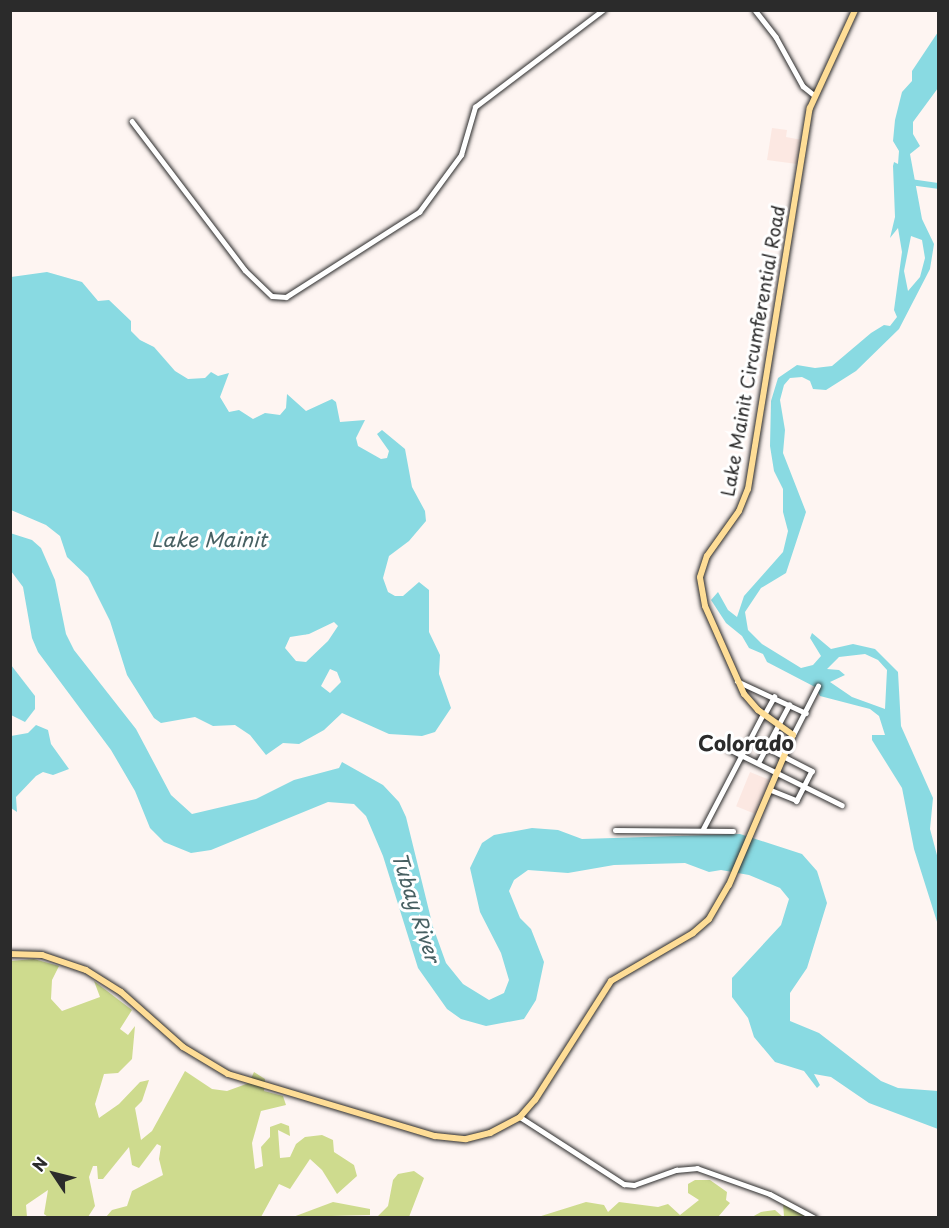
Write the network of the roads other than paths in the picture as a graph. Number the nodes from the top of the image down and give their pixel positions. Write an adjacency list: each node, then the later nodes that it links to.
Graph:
1 (603, 10): 5 (street)
2 (755, 10): 4 (street)
3 (855, 10): 4 (main road, Lake Mainit Circumferential Road)
4 (814, 95): 6 (main road, Lake Mainit Circumferential Road)
5 (132, 121)
6 (737, 681): 8 (street); 11 (main road, Lake Mainit Circumferential Road)
7 (818, 686): 10 (street)
8 (774, 697): 9 (street); 11 (street)
9 (789, 705): 10 (street); 12 (street)
10 (806, 713): 13 (street)
11 (763, 715): 12 (main road, Lake Mainit Circumferential Road); 14 (street)
12 (779, 724): 13 (main road, Lake Mainit Circumferential Road); 15 (street)
13 (793, 735): 18 (main road)
14 (750, 739): 15 (street); 17 (street)
15 (766, 747): 18 (street); 19 (street)
16 (729, 749): 17 (street)
17 (742, 756): 19 (street); 24 (street)
18 (785, 757): 20 (main road); 21 (street)
19 (758, 763): 20 (street)
20 (778, 773): 21 (street); 22 (main road)
21 (807, 786): 22 (street); 23 (street)
22 (770, 790): 28 (main road)
23 (842, 805)
24 (703, 829): 25 (street); 26 (street)
25 (615, 830)
26 (733, 831)
27 (10, 954): 28 (main road)
28 (520, 1117): 29 (street)
29 (815, 1218)

